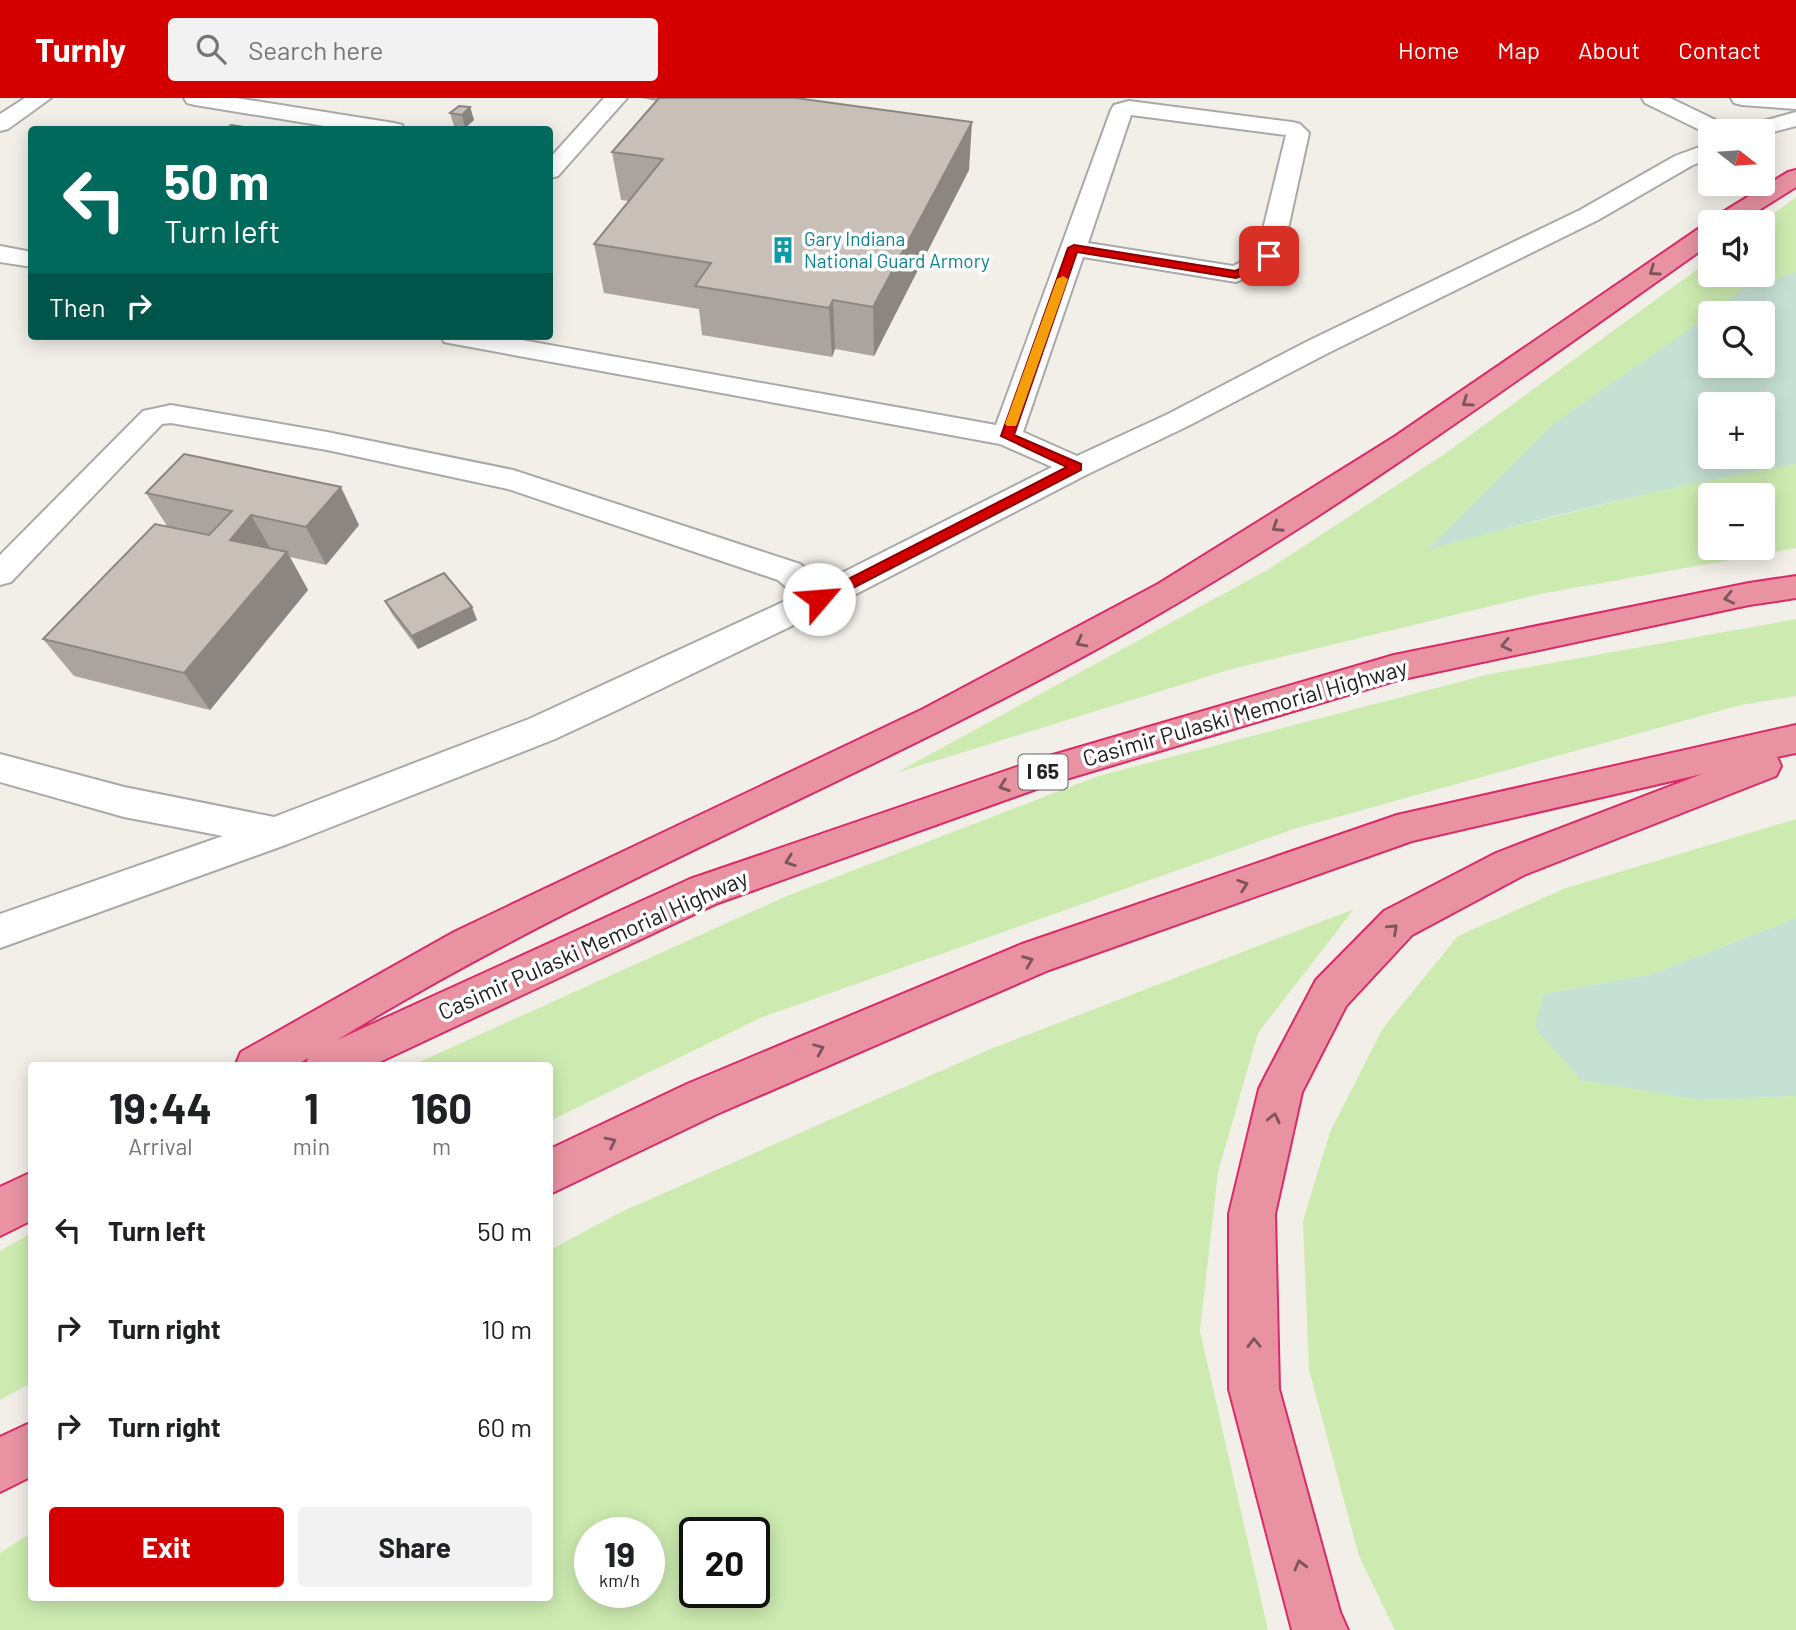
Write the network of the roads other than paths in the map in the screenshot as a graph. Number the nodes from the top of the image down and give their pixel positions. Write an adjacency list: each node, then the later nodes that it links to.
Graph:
1 (40, 98): 11 (lane)
2 (195, 98): 7 (lane)
3 (616, 98): 15 (lane)
4 (1653, 98): 9 (lane)
5 (1742, 98): 6 (lane)
6 (1796, 102)
7 (255, 107): 10 (lane); 13 (lane)
8 (1796, 118): 12 (lane)
9 (1698, 120)
10 (236, 122)
11 (0, 124)
12 (1775, 124)
13 (370, 126)
14 (1698, 155): 24 (lane)
15 (554, 161)
16 (1796, 177): 17 (highway)
17 (1743, 210)
18 (1698, 240): 33 (highway, one-way to 33)
19 (1074, 248): 19 (lane); 23 (lane)
20 (0, 254): 21 (lane)
21 (28, 259)
22 (476, 340): 23 (lane)
23 (1007, 436): 24 (lane)
24 (1077, 467): 27 (lane)
25 (0, 574): 27 (lane)
26 (1796, 587): 34 (highway, Casimir Pulaski Memorial Highway / I 65, one-way to 34)
27 (819, 599): 31 (lane)
28 (1796, 739): 35 (highway, one-way to 28)
29 (1796, 753): 41 (highway, one-way to 29)
30 (0, 768): 31 (lane)
31 (275, 833): 32 (lane)
32 (0, 931)
33 (263, 1062)
34 (335, 1062)
35 (553, 1171)
36 (28, 1198): 38 (highway)
37 (28, 1204): 38 (highway)
38 (0, 1215)
39 (28, 1449): 40 (highway)
40 (0, 1465)
41 (1320, 1630)

